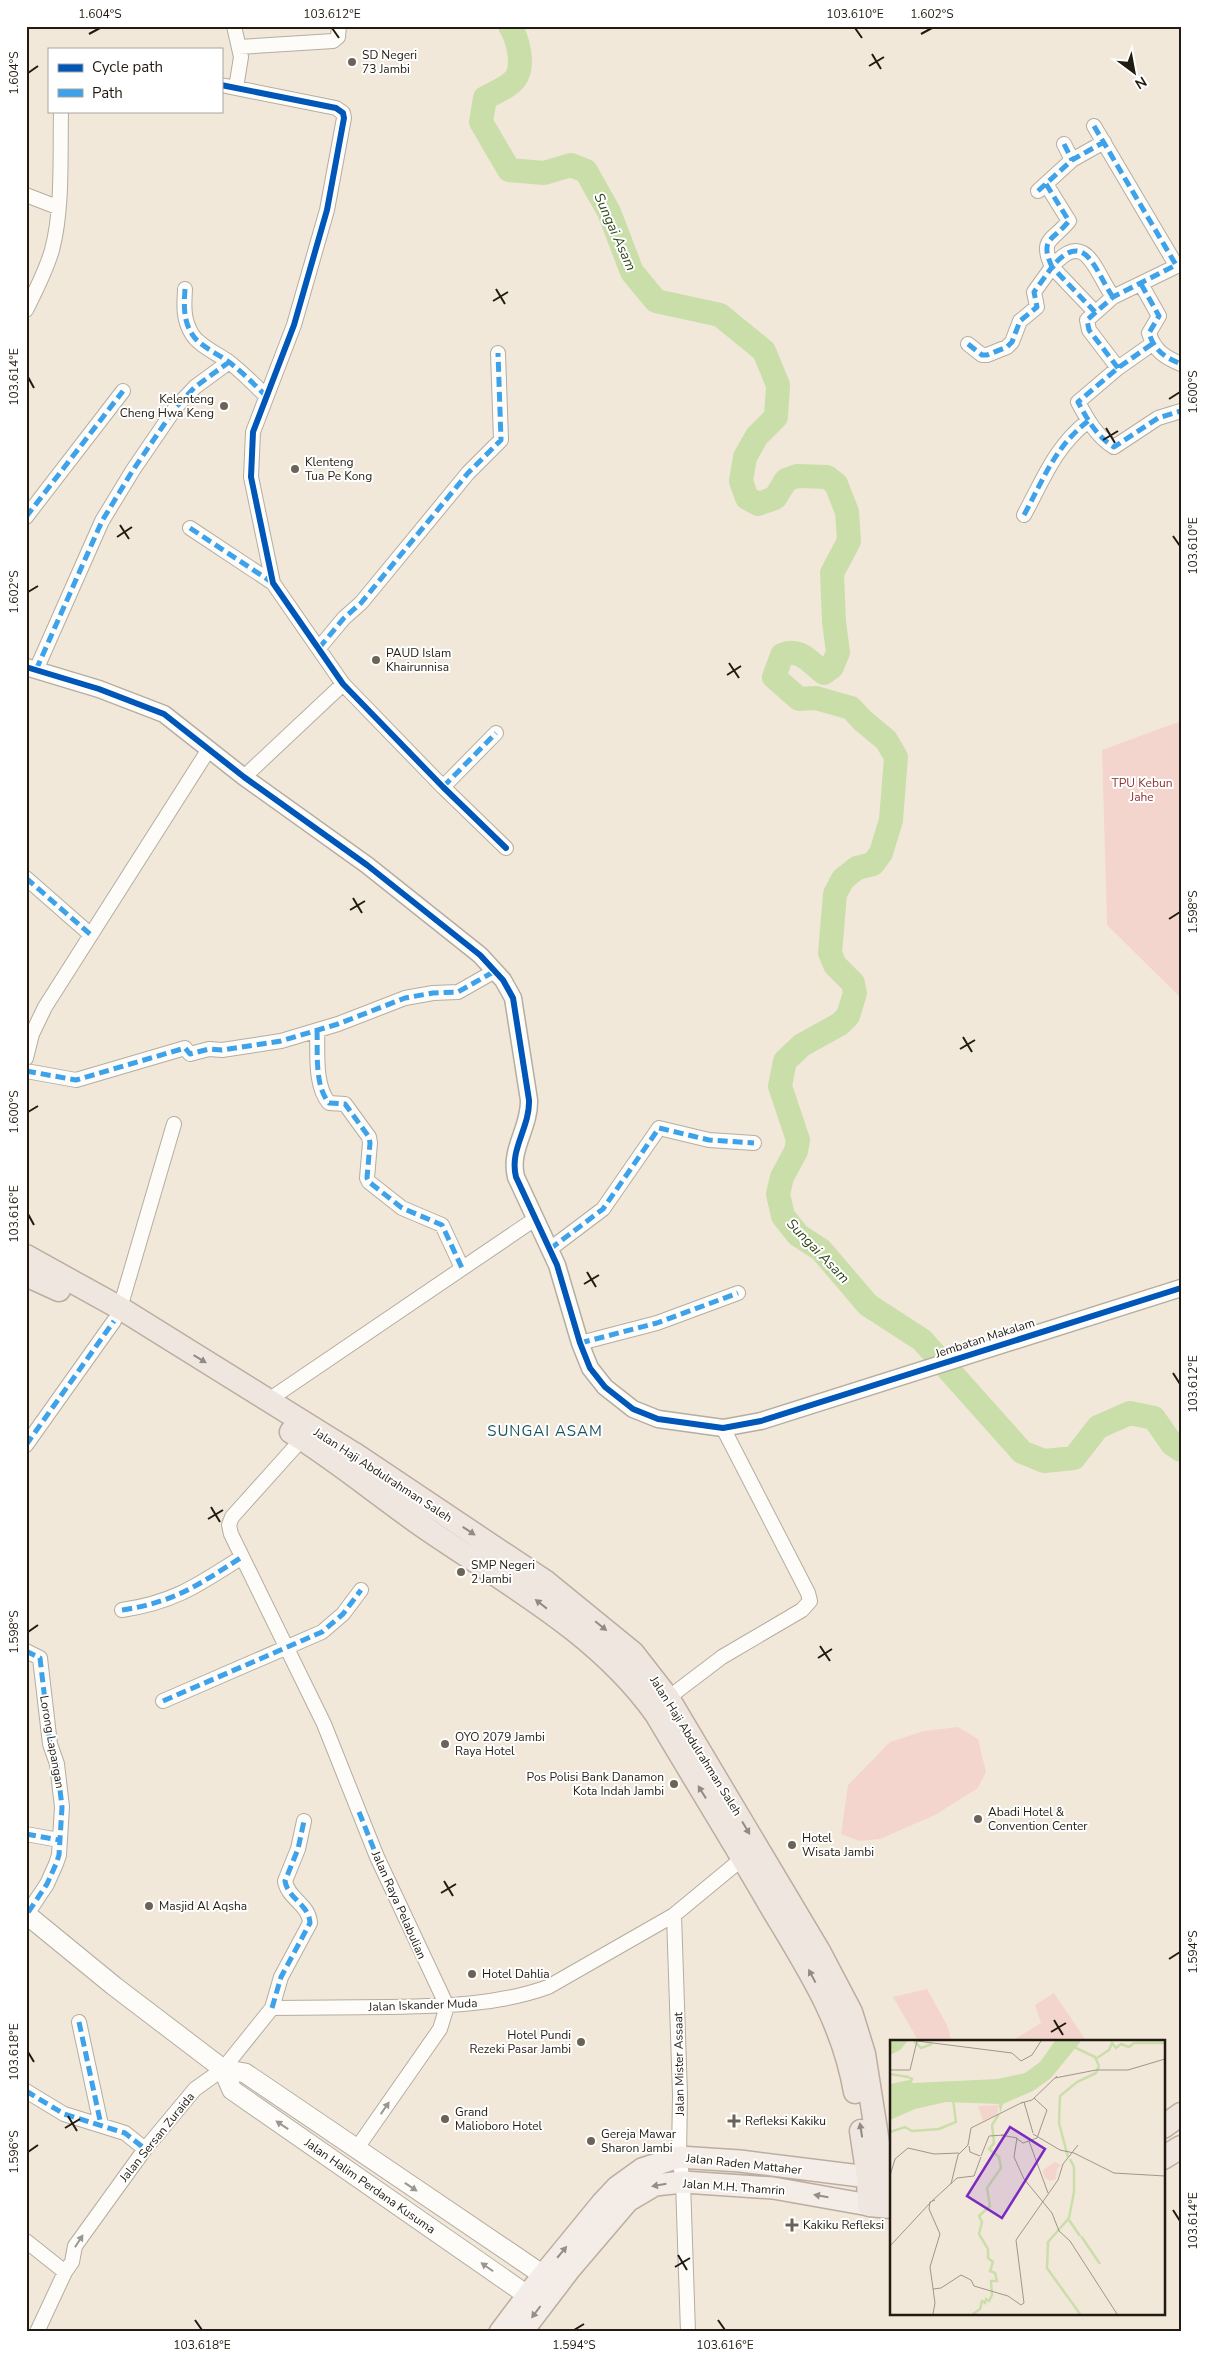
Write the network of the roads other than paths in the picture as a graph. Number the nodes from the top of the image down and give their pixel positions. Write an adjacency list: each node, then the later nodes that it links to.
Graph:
1 (234, 26): 3 (street)
2 (339, 26): 3 (street)
3 (239, 47): 5 (street)
4 (222, 85): 5 (street)
5 (236, 88): 27 (street)
6 (61, 112): 12 (street)
7 (1094, 126): 8 (street)
8 (1104, 142): 10 (street); 13 (street)
9 (1064, 144): 10 (street)
10 (1072, 160): 14 (street)
11 (26, 195): 12 (street)
12 (57, 207): 18 (street)
13 (1178, 265): 15 (street)
14 (1052, 267): 17 (street); 19 (street); 20 (street)
15 (1141, 284): 17 (street); 21 (street)
16 (185, 289): 23 (street)
17 (1113, 298): 19 (street)
18 (26, 310)
19 (1095, 312): 25 (street)
20 (968, 344)
21 (1152, 344): 24 (street); 25 (street)
22 (498, 354): 34 (street)
23 (229, 362): 27 (street); 35 (street)
24 (1181, 364)
25 (1118, 368): 29 (street)
26 (123, 391): 31 (street)
27 (266, 396): 33 (street)
28 (1181, 411): 29 (street)
29 (1088, 421): 30 (street)
30 (1024, 515)
31 (26, 517)
32 (190, 528): 33 (street)
33 (273, 583): 34 (street)
34 (319, 648): 36 (street)
35 (31, 669): 38 (street, Jembatan Makalam)
36 (343, 684): 39 (street); 40 (street)
37 (496, 733): 40 (street)
38 (209, 749): 39 (street, Jembatan Makalam); 43 (street)
39 (244, 777): 44 (street, Jembatan Makalam)
40 (443, 787): 41 (street)
41 (506, 848)
42 (26, 878): 43 (street)
43 (91, 935): 46 (street)
44 (495, 971): 45 (street); 50 (street, Jembatan Makalam)
45 (317, 1030): 47 (street); 53 (street)
46 (26, 1058)
47 (26, 1071)
48 (174, 1124): 57 (street)
49 (754, 1142): 51 (street)
50 (535, 1219): 51 (street, Jembatan Makalam); 53 (street)
51 (550, 1249): 58 (street, Jembatan Makalam)
52 (26, 1256): 57 (highway, Jalan Haji Abdulrahman Saleh)
53 (462, 1268): 59 (street)
54 (26, 1275): 57 (highway, Jalan Haji Abdulrahman Saleh)
55 (1181, 1288): 60 (street, Jembatan Makalam)
56 (738, 1293): 58 (street)
57 (117, 1315): 59 (highway, Jalan Haji Abdulrahman Saleh, one-way to 59); 61 (highway, Jalan Haji Abdulrahman Saleh); 62 (street)
58 (580, 1343): 60 (street, Jembatan Makalam)
59 (267, 1401): 68 (highway, Jalan Haji Abdulrahman Saleh, one-way to 68)
60 (723, 1428): 68 (street)
61 (302, 1439): 63 (street, Jalan Raya Pelabulian); 73 (highway, Jalan Haji Abdulrahman Saleh, one-way to 61)
62 (26, 1445)
63 (242, 1557): 65 (street); 66 (street, Jalan Raya Pelabulian)
64 (361, 1590): 66 (street)
65 (122, 1610)
66 (288, 1648): 69 (street); 76 (street, Jalan Raya Pelabulian)
67 (26, 1651): 72 (street, Lorong Lapangan)
68 (668, 1698): 90 (highway, Jalan Haji Abdulrahman Saleh, one-way to 90)
69 (163, 1701)
70 (304, 1821): 77 (street, Jalan Sersan Zuraida)
71 (26, 1834): 72 (street)
72 (59, 1840): 74 (street, Lorong Lapangan)
73 (743, 1858): 75 (street); 90 (highway, Jalan Haji Abdulrahman Saleh, one-way to 73)
74 (27, 1914): 79 (main road, Jalan Halim Perdana Kusuma)
75 (674, 1915): 76 (street, Jalan Iskander Muda); 87 (street, Jalan Mister Assaat)
76 (447, 2006): 77 (street, Jalan Iskander Muda); 86 (street, one-way to 76)
77 (272, 2008): 79 (street, Jalan Sersan Zuraida)
78 (79, 2022): 82 (street)
79 (223, 2069): 85 (street, Jalan Sersan Zuraida); 86 (main road, Jalan Halim Perdana Kusuma); 92 (main road, Jalan Halim Perdana Kusuma, one-way to 79)
80 (26, 2091): 82 (street)
81 (1181, 2114): 83 (highway)
82 (101, 2125): 85 (street)
83 (1164, 2126)
84 (1181, 2147): 88 (highway)
85 (144, 2148): 95 (street, Jalan Sersan Zuraida, one-way to 85)
86 (357, 2148): 89 (main road, Jalan Halim Perdana Kusuma)
87 (679, 2157): 90 (main road, Jalan Raden Mattaher); 91 (street, Jalan Mister Assaat); 96 (main road, Jalan Raden Mattaher, one-way to 87)
88 (1164, 2157)
89 (391, 2174): 92 (main road); 96 (main road, Jalan Halim Perdana Kusuma, one-way to 96)
90 (881, 2179): 93 (highway)
91 (683, 2182): 93 (main road, Jalan M.H. Thamrin, one-way to 91); 100 (main road, Jalan M.H. Thamrin, one-way to 100); 101 (street, Jalan Mister Assaat)
92 (380, 2192): 97 (main road, Jalan Halim Perdana Kusuma, one-way to 92)
93 (882, 2206)
94 (26, 2241): 95 (street)
95 (65, 2272): 98 (street, Jalan Sersan Zuraida)
96 (543, 2274): 97 (main road, Jalan Raden Mattaher)
97 (527, 2295): 99 (main road, Jalan Raden Mattaher)
98 (37, 2332)
99 (500, 2332)
100 (522, 2332)
101 (688, 2332)

